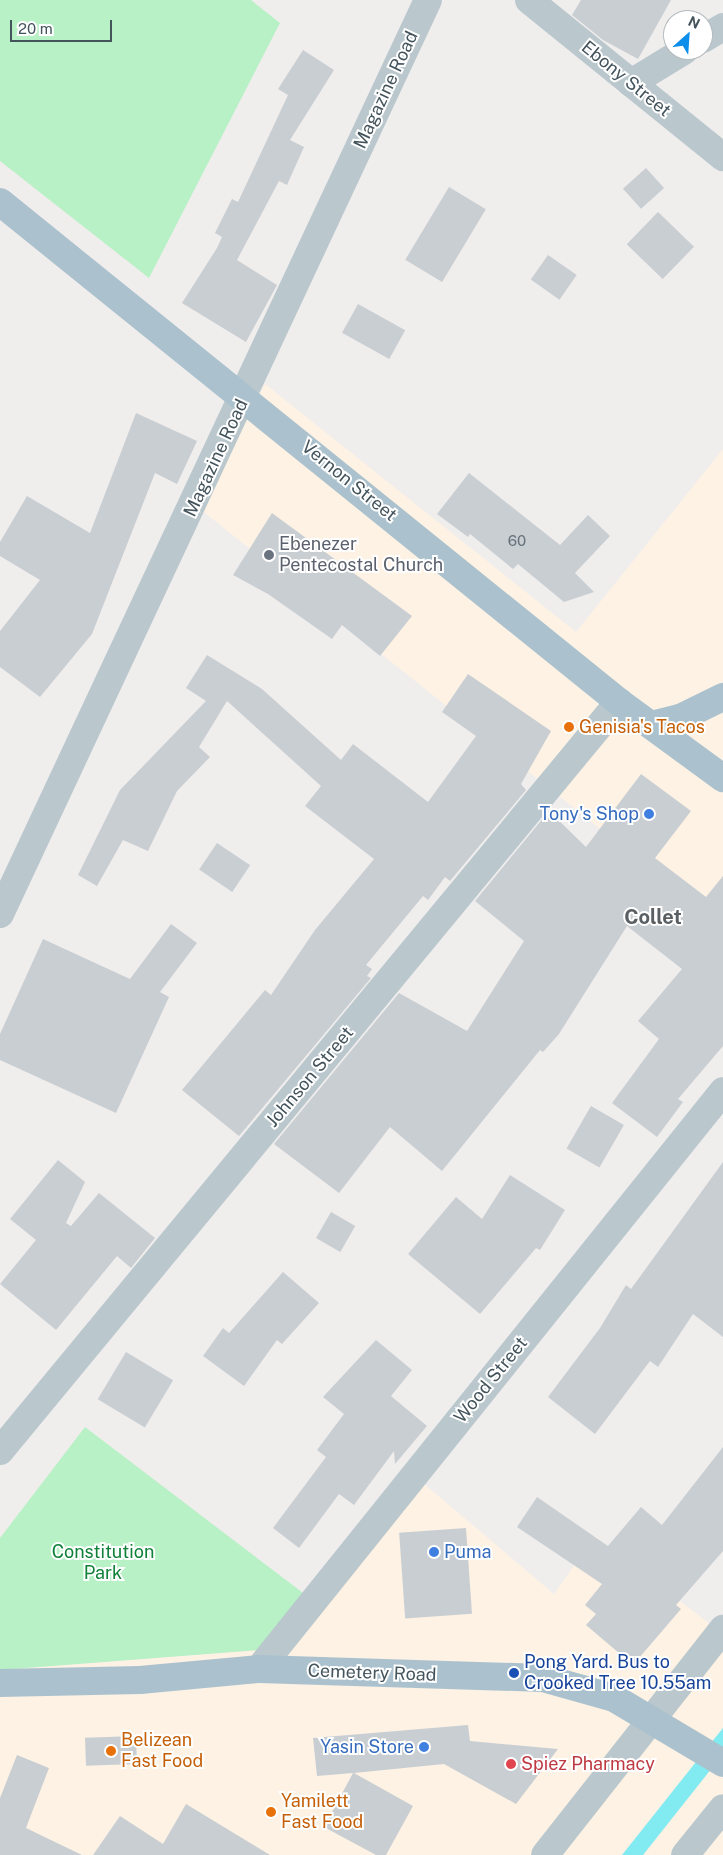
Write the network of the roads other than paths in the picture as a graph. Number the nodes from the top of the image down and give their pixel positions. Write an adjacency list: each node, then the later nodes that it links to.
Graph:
1 (428, 0): 7 (street, Magazine Road)
2 (529, 0): 4 (street, Ebony Street)
3 (669, 60): 4 (street)
4 (631, 83): 5 (street, Ebony Street)
5 (723, 157)
6 (0, 202): 7 (main road, Vernon Street)
7 (245, 396): 9 (main road, Vernon Street); 12 (street, Magazine Road)
8 (723, 697): 10 (main road)
9 (619, 702): 10 (main road, Vernon Street); 15 (street, Johnson Street)
10 (651, 725): 11 (main road, Vernon Street)
11 (723, 778)
12 (9, 870): 13 (street, Magazine Road)
13 (0, 914)
14 (723, 1091): 17 (street, Wood Street)
15 (0, 1451)
16 (723, 1629): 19 (street)
17 (259, 1670): 18 (main road, Cemetery Road); 19 (main road, Cemetery Road)
18 (0, 1683)
19 (652, 1718): 20 (main road, Cemetery Road); 22 (street)
20 (723, 1763)
21 (723, 1808): 23 (street)
22 (545, 1855)
23 (686, 1855)

